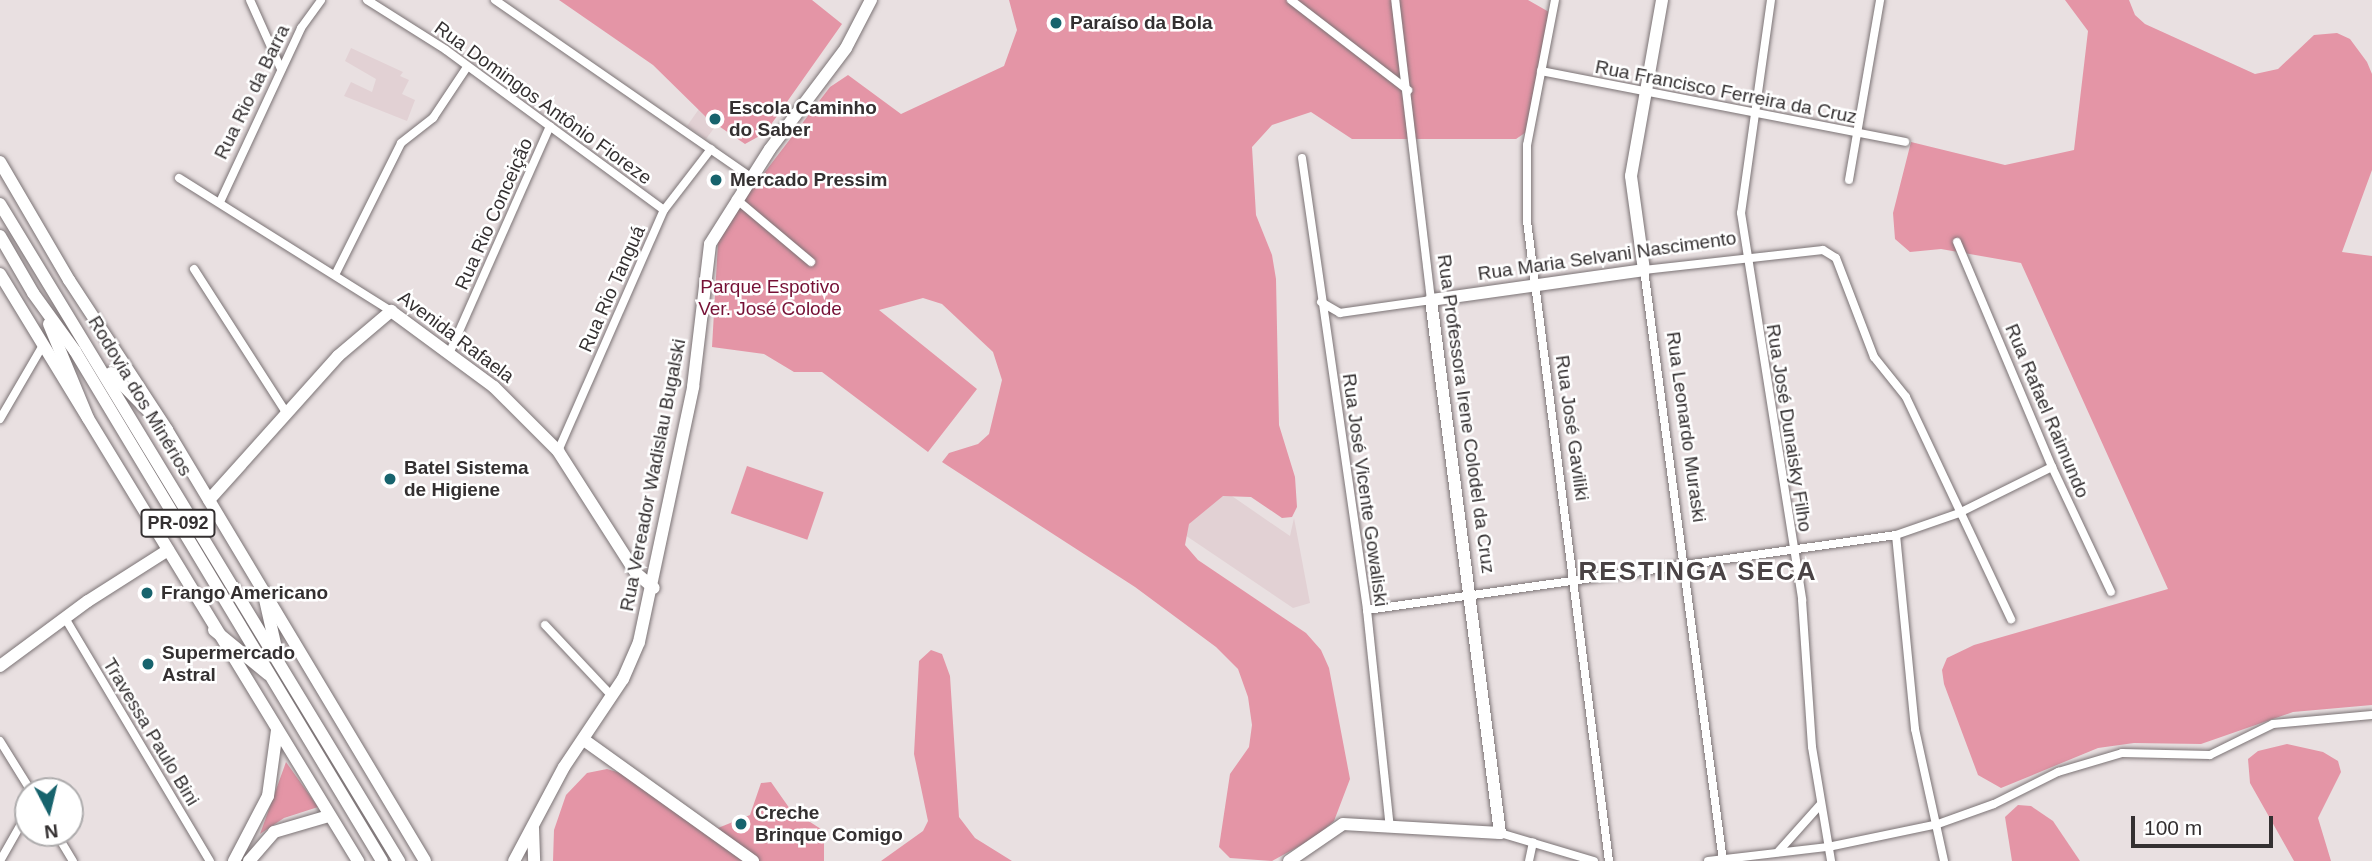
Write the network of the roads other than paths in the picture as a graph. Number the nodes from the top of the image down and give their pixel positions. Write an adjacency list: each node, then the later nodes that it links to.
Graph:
1 (250, 0): 13 (street)
2 (321, 0): 13 (street, Rua Rio da Barra)
3 (367, 0): 12 (street, Rua Domingos Antônio Fioreze)
4 (495, 0): 21 (street)
5 (871, 0): 24 (main road, Rua Vereador Wadislau Bugalski)
6 (1291, 0): 15 (street)
7 (1395, 0): 15 (street, Rua Professora Irene Colodel da Cruz)
8 (1555, 0): 14 (street, Rua José Gaviliki)
9 (1662, 0): 16 (main road, Rua Leonardo Muraski)
10 (1771, 0): 17 (street, Rua José Dunaisky Filho)
11 (1880, 0): 19 (street)
12 (467, 67): 18 (street, Rua Domingos Antônio Fioreze); 37 (street)
13 (281, 69): 28 (street, Rua Rio da Barra)
14 (1541, 72): 16 (street, Rua Francisco Ferreira da Cruz); 39 (street, Rua José Gaviliki)
15 (1408, 90): 41 (street, Rua Professora Irene Colodel da Cruz)
16 (1645, 91): 17 (street, Rua Francisco Ferreira da Cruz); 36 (main road, Rua Leonardo Muraski)
17 (1752, 112): 19 (street, Rua Francisco Ferreira da Cruz); 33 (street, Rua José Dunaisky Filho)
18 (550, 126): 30 (street, Rua Domingos Antônio Fioreze); 45 (street, Rua Rio Conceição)
19 (1858, 135): 20 (street, Rua Francisco Ferreira da Cruz); 26 (street)
20 (1905, 142)
21 (711, 149): 24 (street); 30 (street, Rua Rio Tanguá)
22 (1302, 158): 42 (street, Rua José Vicente Gowaliski)
23 (0, 162): 50 (main road)
24 (751, 177): 27 (main road, Rua Vereador Wadislau Bugalski)
25 (179, 178): 28 (street, Avenida Rafaela)
26 (1849, 180)
27 (736, 199): 34 (street); 60 (main road, Rua Vereador Wadislau Bugalski)
28 (219, 202): 37 (street, Avenida Rafaela)
29 (0, 204): 46 (main road, Rodovia dos Minérios / PR-092)
30 (664, 210): 51 (street, Rua Rio Tanguá)
31 (0, 236): 40 (main road, Rodovia dos Minérios / PR-092)
32 (1957, 242): 52 (street, Rua Rafael Raimundo)
33 (1746, 255): 36 (street, Rua Maria Selvani Nascimento); 54 (street, Rua Maria Selvani Nascimento); 56 (street, Rua José Dunaisky Filho)
34 (811, 262)
35 (194, 269): 47 (street)
36 (1644, 270): 39 (main road, Rua Maria Selvani Nascimento); 58 (street, Rua Leonardo Muraski)
37 (336, 273): 43 (street, Avenida Rafaela)
38 (0, 274): 44 (main road)
39 (1537, 286): 41 (main road, Rua Maria Selvani Nascimento); 59 (street, Rua José Gaviliki)
40 (33, 293): 48 (main road); 70 (main road, Rodovia dos Minérios / PR-092)
41 (1431, 300): 42 (street, Rua Maria Selvani Nascimento); 62 (main road, Rua Professora Irene Colodel da Cruz)
42 (1321, 302): 64 (street, Rua José Vicente Gowaliski)
43 (391, 311): 45 (main road, Avenida Rafaela); 47 (main road)
44 (43, 345): 48 (main road); 49 (street)
45 (449, 354): 51 (main road, Avenida Rafaela)
46 (98, 360): 50 (main road); 70 (main road, Rodovia dos Minérios / PR-092)
47 (286, 414): 53 (main road)
48 (88, 418): 57 (main road)
49 (0, 419)
50 (167, 430): 53 (main road)
51 (558, 451): 60 (main road, Avenida Rafaela)
52 (2052, 467): 54 (street); 61 (street, Rua Rafael Raimundo)
53 (209, 500): 63 (main road)
54 (1959, 513): 55 (street); 66 (street, Rua Maria Selvani Nascimento)
55 (1896, 535): 56 (street); 81 (street)
56 (1792, 548): 58 (street); 78 (street, Rua José Dunaisky Filho)
57 (168, 550): 65 (main road); 68 (main road)
58 (1687, 564): 59 (street); 89 (street, Rua Leonardo Muraski)
59 (1577, 581): 62 (street); 103 (street, Rua José Gaviliki)
60 (653, 588): 71 (main road, Rua Vereador Wadislau Bugalski)
61 (2111, 592)
62 (1470, 594): 64 (street); 83 (main road, Rua Professora Irene Colodel da Cruz)
63 (264, 595): 70 (main road); 88 (main road)
64 (1367, 610): 82 (street, Rua José Vicente Gowaliski)
65 (65, 618): 69 (main road); 91 (street, Travessa Paulo Bini)
66 (2011, 620)
67 (545, 625): 71 (street)
68 (214, 630): 70 (main road); 73 (main road)
69 (0, 666)
70 (279, 676): 76 (main road, Rodovia dos Minérios / PR-092)
71 (612, 696): 74 (main road, Rua Vereador Wadislau Bugalski)
72 (2372, 715): 81 (street)
73 (277, 730): 79 (main road); 92 (main road)
74 (584, 740): 80 (main road, Rua Vereador Wadislau Bugalski); 99 (main road)
75 (0, 741): 77 (street)
76 (325, 749): 95 (main road, Rodovia dos Minérios / PR-092); 96 (main road, Rodovia dos Minérios / PR-092)
77 (22, 777)
78 (1820, 805): 86 (street, Rua José Dunaisky Filho); 87 (street)
79 (329, 816): 93 (main road); 94 (main road)
80 (533, 824): 97 (main road); 98 (main road)
81 (1938, 824): 86 (street); 106 (street)
82 (1390, 828): 83 (main road); 100 (main road)
83 (1500, 832): 85 (street)
84 (14, 836): 90 (street)
85 (1532, 842): 101 (street); 102 (street)
86 (1828, 847): 87 (street); 105 (street, Rua José Dunaisky Filho)
87 (1778, 853): 89 (street)
88 (423, 860)
89 (1723, 860): 104 (street)
90 (0, 861)
91 (210, 861)
92 (234, 861)
93 (249, 861)
94 (358, 861)
95 (382, 861)
96 (399, 861)
97 (513, 861)
98 (534, 861)
99 (754, 861)
100 (1289, 861)
101 (1529, 861)
102 (1594, 861)
103 (1609, 861)
104 (1708, 861)
105 (1831, 861)
106 (1944, 861)

